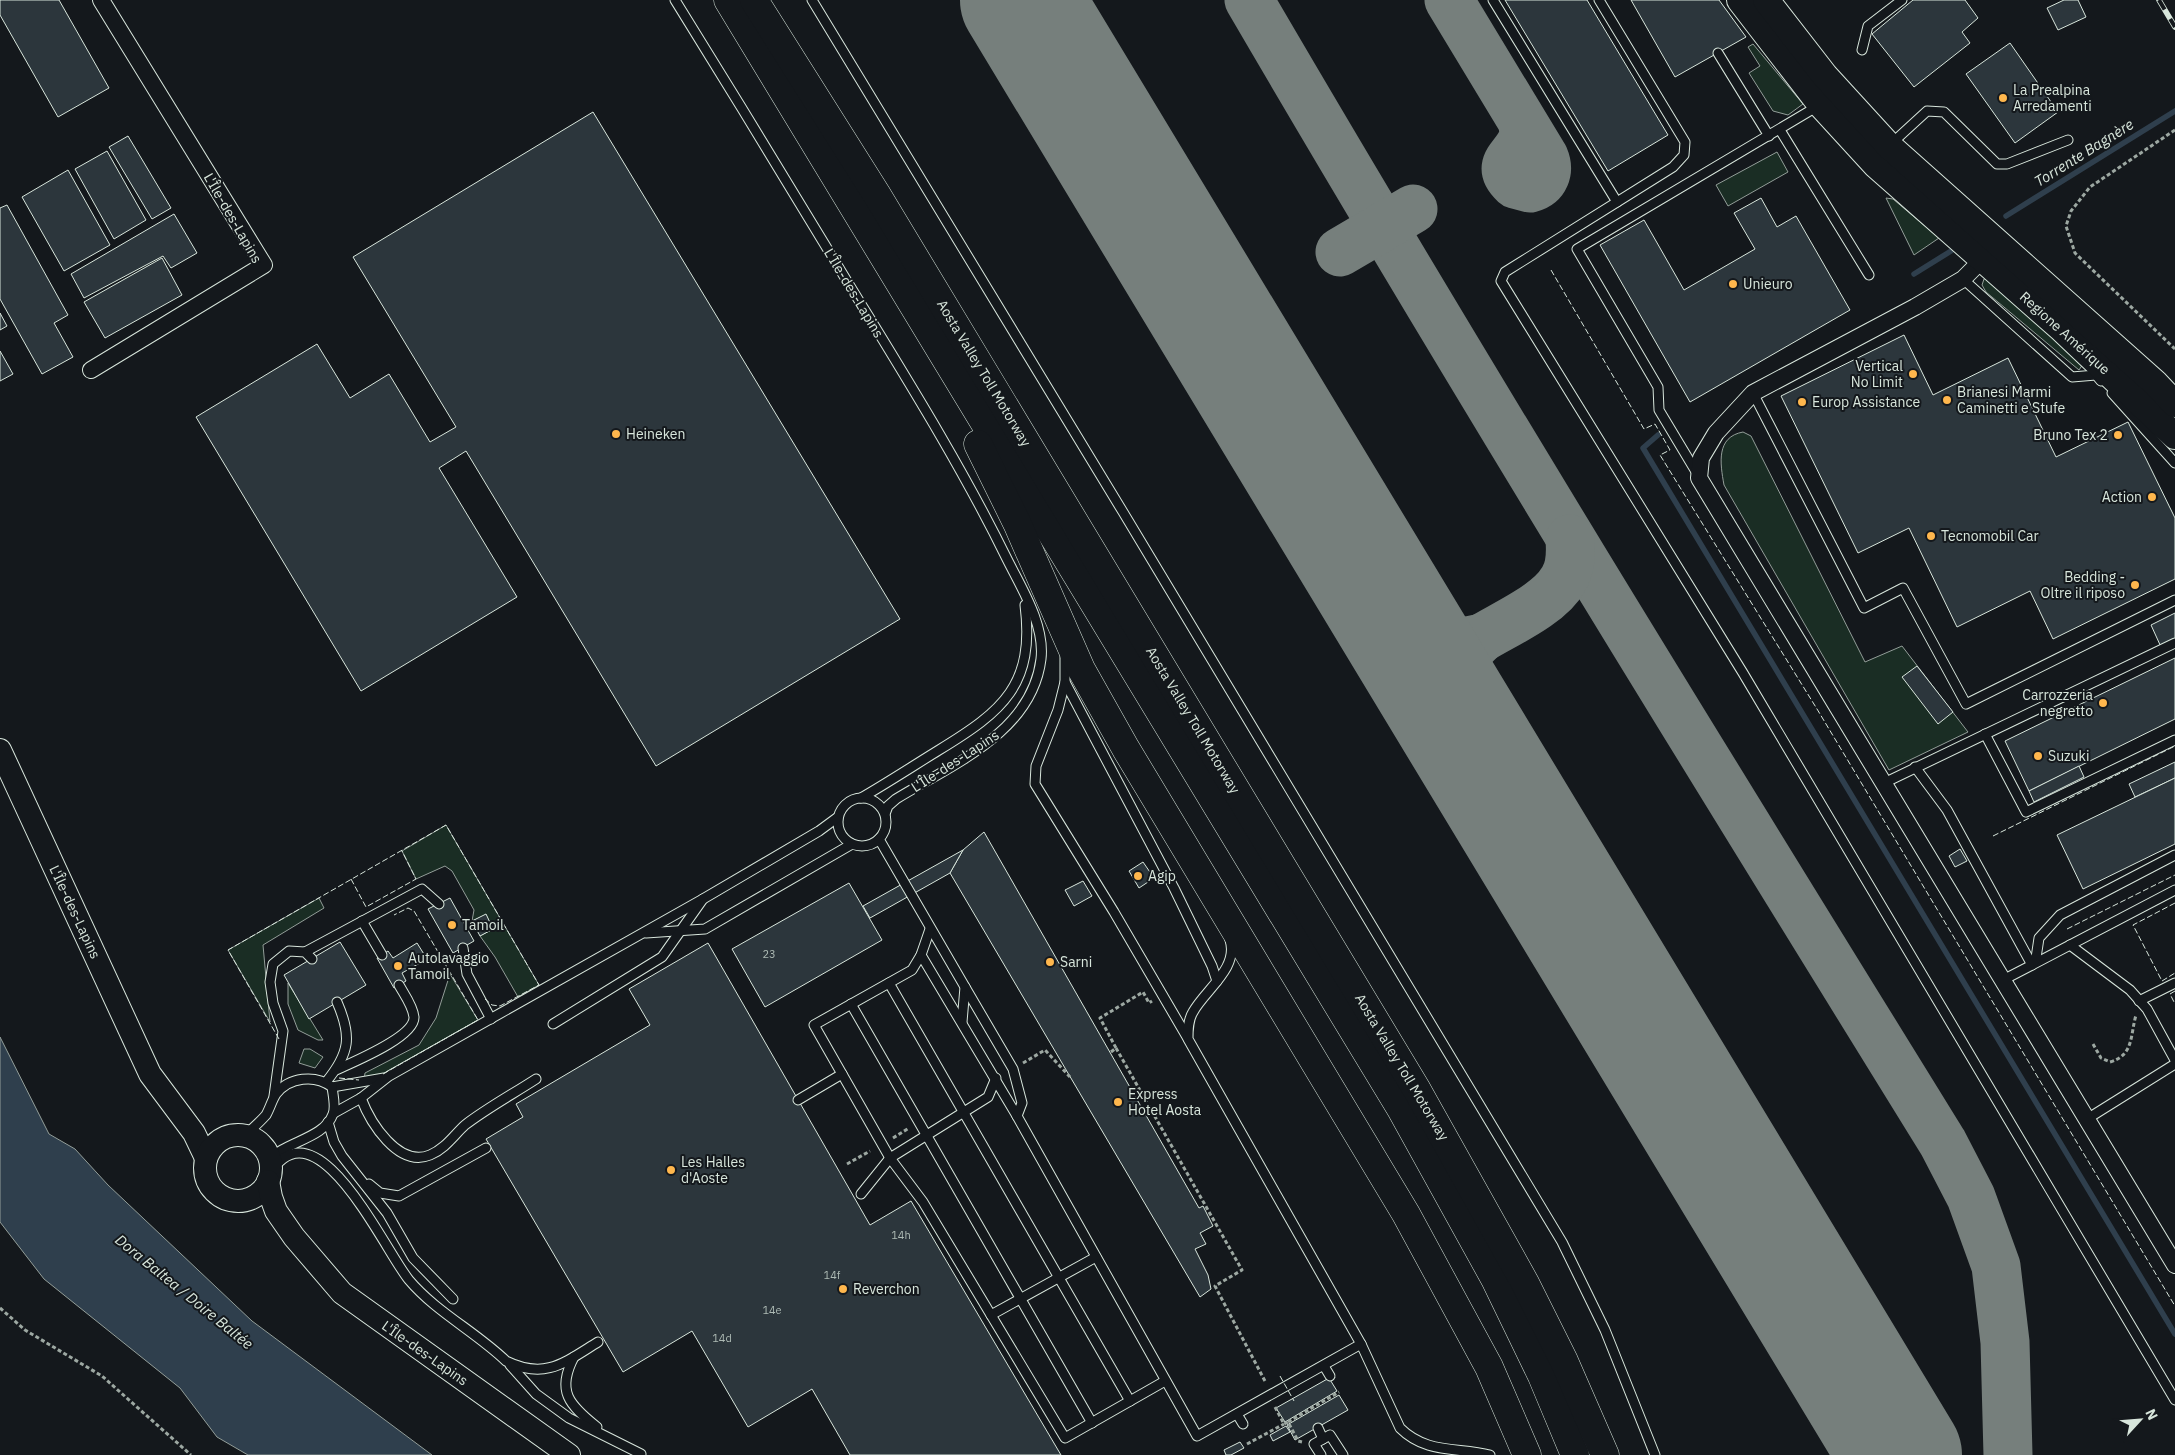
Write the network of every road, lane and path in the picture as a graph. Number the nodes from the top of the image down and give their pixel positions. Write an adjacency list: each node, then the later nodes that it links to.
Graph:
1 (100, 0): 26 (street, L'Île-des-Lapins)
2 (675, 0): 32 (lane, L'Île-des-Lapins)
3 (728, 0): 19 (highway, Aosta Valley Toll Motorway)
4 (754, 0): 136 (highway, Aosta Valley Toll Motorway)
5 (812, 0): 145 (lane)
6 (1493, 0): 20 (lane)
7 (1599, 0): 20 (lane)
8 (1740, 0): 13 (main road)
9 (1766, 0): 18 (main road)
10 (1902, 0): 11 (lane)
11 (1862, 50)
12 (1718, 53): 16 (lane)
13 (1821, 105): 14 (lane); 21 (main road)
14 (1780, 130): 16 (lane); 23 (lane)
15 (2175, 130): 25 (path)
16 (1769, 136): 31 (lane)
17 (2068, 140): 18 (lane)
18 (1889, 146): 21 (main road)
19 (839, 182): 34 (highway); 144 (highway, Aosta Valley Toll Motorway)
20 (1617, 202): 125 (lane)
21 (1961, 226): 22 (main road, Regione Amérique); 28 (main road, Regione Amérique)
22 (1982, 260): 24 (street); 29 (main road, Regione Amérique)
23 (1869, 275)
24 (1963, 279): 27 (street); 30 (lane)
25 (2175, 348)
26 (91, 370)
27 (1753, 393): 31 (street); 33 (lane)
28 (2175, 404)
29 (2175, 436)
30 (2175, 463)
31 (1699, 478): 41 (street)
32 (1023, 592): 42 (lane, L'Île-des-Lapins); 43 (lane, L'Île-des-Lapins)
33 (2175, 600)
34 (1065, 636): 36 (lane); 49 (highway)
35 (2175, 644): 37 (lane)
36 (1065, 682): 64 (lane); 69 (lane)
37 (1985, 734): 38 (lane); 40 (lane)
38 (2175, 740)
39 (0, 750): 84 (street, L'Île-des-Lapins)
40 (1915, 767): 41 (lane); 62 (lane)
41 (1884, 783): 63 (street)
42 (861, 798): 43 (lane); 44 (lane, L'Île-des-Lapins)
43 (885, 814): 45 (lane, L'Île-des-Lapins)
44 (838, 817): 46 (lane); 50 (lane, L'Île-des-Lapins)
45 (878, 839): 46 (lane); 53 (lane)
46 (852, 844): 54 (lane)
47 (2175, 855): 62 (lane)
48 (2175, 890): 56 (lane)
49 (1212, 891): 64 (lane); 143 (highway)
50 (703, 899): 54 (lane); 55 (lane, L'Île-des-Lapins)
51 (439, 904): 52 (lane)
52 (362, 921): 58 (lane); 59 (lane)
53 (930, 929): 60 (lane); 68 (lane)
54 (679, 931): 55 (lane); 75 (lane)
55 (643, 933): 73 (lane, L'Île-des-Lapins)
56 (2070, 944): 62 (lane); 70 (lane)
57 (463, 948): 73 (lane)
58 (305, 952): 61 (lane); 91 (lane)
59 (382, 955)
60 (921, 955): 65 (lane); 74 (lane)
61 (312, 959)
62 (2032, 965): 63 (lane)
63 (2003, 980): 97 (street)
64 (1217, 981): 76 (lane)
65 (889, 982): 72 (lane); 95 (lane)
66 (2175, 982): 70 (lane)
67 (400, 985): 83 (lane)
68 (966, 987): 74 (lane); 96 (lane)
69 (1163, 996): 76 (lane); 78 (path)
70 (2140, 1001): 77 (path); 81 (lane)
71 (337, 1002): 83 (lane)
72 (851, 1004): 85 (lane); 99 (lane)
73 (491, 1019): 86 (lane, L'Île-des-Lapins)
74 (962, 1022): 88 (lane)
75 (553, 1024)
76 (1188, 1039): 117 (lane)
77 (2093, 1044)
78 (1116, 1048): 79 (path); 124 (path)
79 (1110, 1052)
80 (1033, 1057): 87 (path)
81 (2175, 1060)
82 (2175, 1064): 97 (lane)
83 (336, 1070): 90 (lane)
84 (150, 1074): 100 (street, L'Île-des-Lapins); 102 (street, L'Île-des-Lapins)
85 (842, 1074): 93 (lane); 103 (lane)
86 (389, 1076): 90 (lane); 92 (lane)
87 (1070, 1077)
88 (996, 1078): 95 (lane); 96 (lane)
89 (536, 1079): 92 (lane)
90 (329, 1085): 91 (lane); 94 (lane)
91 (274, 1096): 100 (lane)
92 (361, 1098): 94 (lane)
93 (798, 1100)
94 (334, 1113): 98 (lane)
95 (964, 1114): 99 (lane); 111 (lane)
96 (1017, 1116): 109 (lane)
97 (2087, 1119): 110 (street)
98 (328, 1122): 104 (lane); 105 (lane)
99 (926, 1136): 103 (lane); 112 (lane)
100 (233, 1138): 102 (street); 104 (street, L'Île-des-Lapins)
101 (486, 1148): 105 (lane)
102 (206, 1158): 107 (street, L'Île-des-Lapins)
103 (890, 1158): 106 (lane); 115 (lane)
104 (269, 1171): 107 (street); 108 (street, L'Île-des-Lapins); 119 (lane)
105 (359, 1176): 113 (lane)
106 (861, 1194)
107 (242, 1201): 108 (street, L'Île-des-Lapins)
108 (294, 1237): 139 (street, L'Île-des-Lapins)
109 (1096, 1257): 111 (lane); 122 (lane)
110 (2175, 1265)
111 (1058, 1277): 112 (lane); 126 (lane)
112 (1020, 1298): 115 (lane); 128 (lane)
113 (453, 1299)
114 (0, 1308): 138 (path)
115 (991, 1314): 128 (lane)
116 (598, 1342): 118 (lane)
117 (1361, 1344): 120 (lane); 142 (lane)
118 (575, 1356): 119 (lane); 132 (lane)
119 (506, 1361): 132 (lane)
120 (1324, 1366): 121 (lane); 124 (lane)
121 (1330, 1376)
122 (1164, 1381): 126 (lane); 127 (lane)
123 (1339, 1392): 129 (path)
124 (1271, 1396): 127 (lane); 129 (path)
125 (2175, 1400)
126 (1130, 1401): 128 (lane)
127 (1238, 1414): 130 (lane)
128 (1092, 1423)
129 (1286, 1423): 134 (path); 135 (path)
130 (1243, 1424)
131 (1318, 1428): 133 (lane)
132 (611, 1438): 137 (lane)
133 (1323, 1439): 135 (lane); 141 (lane)
134 (1247, 1444)
135 (1314, 1444): 140 (lane)
136 (1605, 1453)
137 (641, 1454)
138 (192, 1455)
139 (569, 1455)
140 (1321, 1455)
141 (1342, 1455)
142 (1490, 1455)
143 (1527, 1455)
144 (1575, 1455)
145 (1655, 1455)

